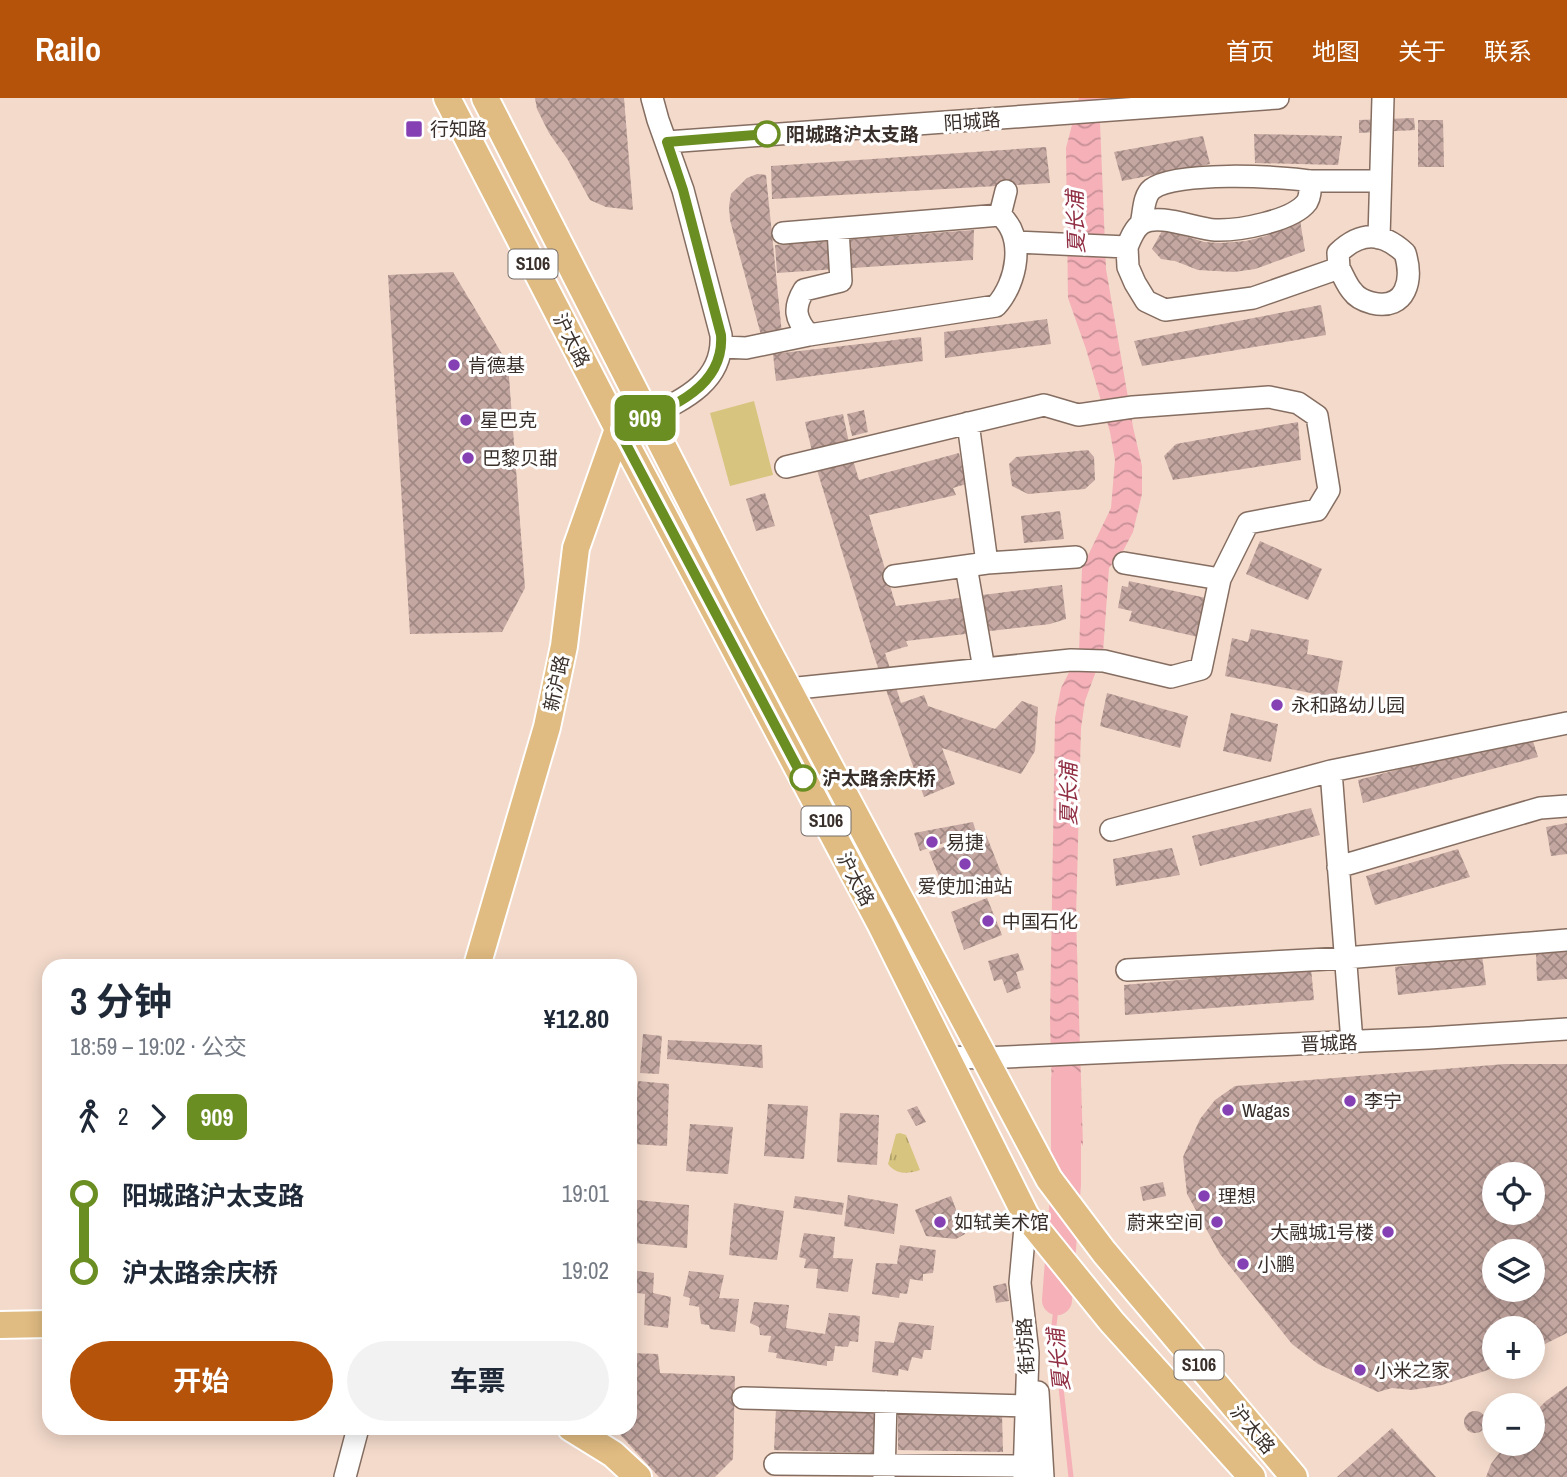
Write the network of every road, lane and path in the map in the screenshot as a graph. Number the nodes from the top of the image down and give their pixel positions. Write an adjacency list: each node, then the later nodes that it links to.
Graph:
1 (447, 98): 22 (main road, 沪太路 / S106)
2 (485, 98): 20 (main road, 沪太路 / S106)
3 (652, 98): 6 (street)
4 (1278, 98): 6 (street, 阳城路)
5 (1382, 98): 8 (street)
6 (667, 142): 19 (street)
7 (1310, 181): 8 (street); 11 (street); 11 (street)
8 (1380, 181): 14 (street)
9 (1006, 191): 10 (street)
10 (1000, 215): 12 (street); 15 (street)
11 (1141, 224): 16 (street)
12 (838, 229): 13 (street); 18 (street)
13 (783, 233)
14 (1379, 238): 17 (street); 17 (street)
15 (1015, 242): 16 (street); 18 (street)
16 (1120, 246): 17 (street)
17 (1339, 268)
18 (809, 335): 19 (street)
19 (722, 347): 20 (street)
20 (647, 417): 22 (main road); 30 (main road, 沪太路 / S106)
21 (968, 423): 23 (street); 26 (street); 28 (street)
22 (618, 429): 38 (main road, 新沪路); 42 (main road, 沪太路 / S106)
23 (786, 467)
24 (1076, 558): 26 (street)
25 (1124, 563): 28 (street)
26 (977, 565): 27 (street); 29 (street)
27 (894, 576)
28 (1220, 579): 29 (street)
29 (984, 669): 30 (street)
30 (788, 689): 43 (main road, 沪太路 / S106)
31 (1567, 723): 32 (street)
32 (1331, 771): 34 (street); 35 (street)
33 (1567, 806): 35 (street)
34 (1111, 830)
35 (1338, 867): 37 (street)
36 (1567, 940): 37 (street)
37 (1345, 958): 39 (street); 41 (street)
38 (479, 959)
39 (1127, 970)
40 (1567, 1029): 41 (street, 晋城路)
41 (1352, 1042): 43 (street, 晋城路)
42 (947, 1056): 43 (street); 44 (main road, 沪太路 / S106)
43 (983, 1058): 60 (main road, 沪太路 / S106)
44 (1026, 1216): 47 (street, 街坊路); 59 (main road, 沪太路 / S106)
45 (42, 1324): 46 (main road)
46 (0, 1325)
47 (1028, 1353): 50 (street, 街坊路); 58 (street)
48 (743, 1398): 49 (street)
49 (886, 1402): 50 (street); 54 (street)
50 (1026, 1406): 55 (street, 街坊路)
51 (356, 1435): 56 (street)
52 (582, 1435): 57 (main road)
53 (775, 1464): 54 (street)
54 (884, 1471): 55 (street)
55 (1023, 1471)
56 (345, 1477)
57 (638, 1477)
58 (1043, 1477)
59 (1252, 1477)
60 (1294, 1477)

